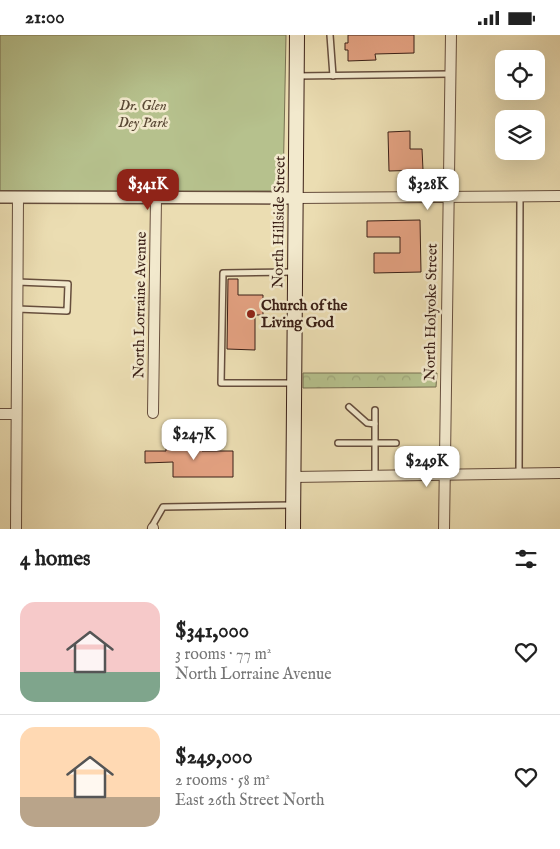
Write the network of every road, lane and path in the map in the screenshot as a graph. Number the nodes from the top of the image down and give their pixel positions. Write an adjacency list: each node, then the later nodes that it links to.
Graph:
1 (297, 35): 6 (main road, North Hillside Street)
2 (330, 35): 4 (lane)
3 (450, 35): 5 (street, North Holyoke Street)
4 (332, 75): 5 (lane); 6 (lane)
5 (449, 75): 13 (street, North Holyoke Street)
6 (297, 76): 12 (main road, North Hillside Street)
7 (560, 196): 11 (street)
8 (0, 197): 9 (street)
9 (18, 197): 10 (street); 15 (street)
10 (156, 197): 12 (street); 20 (street, North Lorraine Avenue)
11 (520, 197): 13 (street); 28 (lane)
12 (296, 199): 13 (street); 14 (main road, North Hillside Street)
13 (447, 199): 29 (street, North Holyoke Street)
14 (295, 272): 17 (main road, North Hillside Street); 17 (lane)
15 (17, 282): 16 (street); 16 (lane)
16 (17, 309): 22 (street)
17 (294, 383): 31 (main road, North Hillside Street)
18 (349, 407): 23 (lane)
19 (375, 410): 23 (lane)
20 (154, 413)
21 (0, 414): 22 (street)
22 (15, 414): 33 (street)
23 (375, 424): 26 (lane)
24 (338, 443): 26 (lane)
25 (396, 443): 26 (lane)
26 (375, 444): 30 (lane)
27 (560, 473): 28 (street)
28 (519, 474): 29 (street)
29 (444, 475): 30 (street); 36 (street, North Holyoke Street)
30 (375, 476): 31 (street)
31 (293, 477): 32 (main road, North Hillside Street)
32 (293, 505): 34 (lane); 35 (main road, North Hillside Street)
33 (16, 529)
34 (151, 529)
35 (293, 529)
36 (444, 529)

